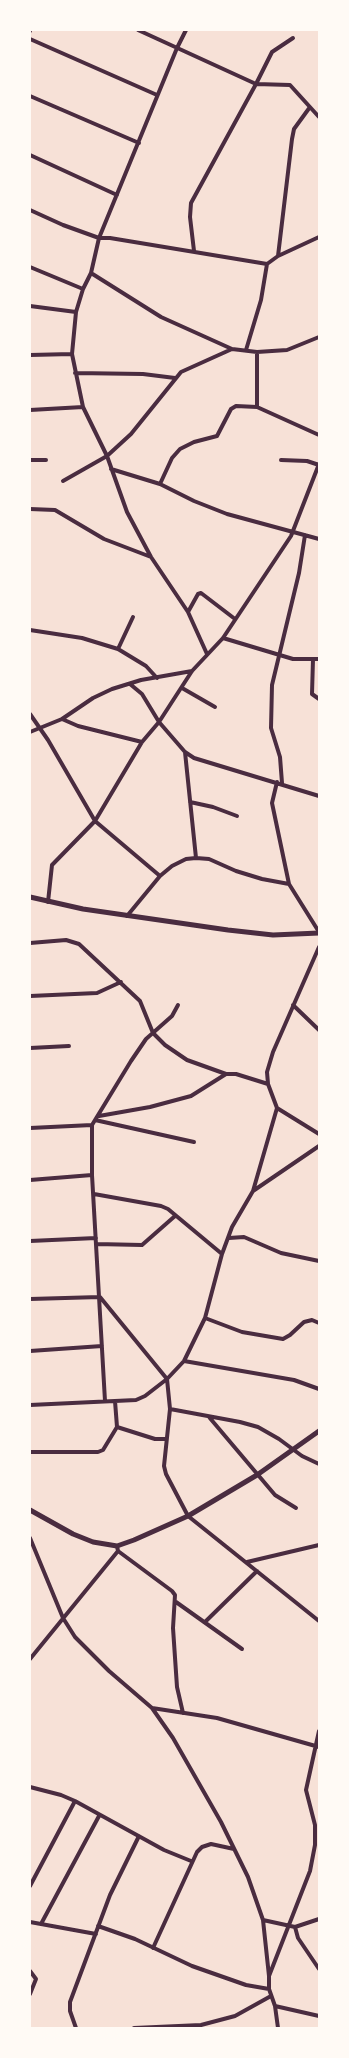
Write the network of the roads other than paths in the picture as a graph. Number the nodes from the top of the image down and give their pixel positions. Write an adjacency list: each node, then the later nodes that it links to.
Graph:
1 (138, 30): 5 (street)
2 (186, 30): 5 (street)
3 (293, 38): 6 (street)
4 (30, 39): 7 (street)
5 (177, 48): 6 (street); 7 (street)
6 (256, 84): 9 (street); 17 (street)
7 (157, 95): 11 (street)
8 (30, 96): 11 (street)
9 (310, 107): 10 (street); 18 (street)
10 (319, 117)
11 (139, 143): 13 (street)
12 (30, 155): 13 (street)
13 (117, 195): 16 (street)
14 (30, 210): 16 (street)
15 (319, 237): 18 (street)
16 (100, 238): 17 (street); 21 (street)
17 (194, 251): 19 (street)
18 (278, 256): 19 (street)
19 (267, 264): 27 (street)
20 (30, 267): 22 (street)
21 (91, 273): 22 (street); 26 (street)
22 (83, 289): 24 (street)
23 (30, 306): 24 (street)
24 (76, 312): 29 (street)
25 (319, 337): 28 (street)
26 (232, 349): 27 (street); 32 (street)
27 (246, 350): 28 (street)
28 (257, 352): 34 (street)
29 (72, 354): 30 (street); 31 (street)
30 (30, 355)
31 (75, 373): 32 (street); 33 (street)
32 (175, 378): 37 (street)
33 (83, 407): 35 (street); 37 (street)
34 (257, 407): 36 (street); 44 (street)
35 (30, 410)
36 (319, 434)
37 (107, 456): 42 (street); 43 (street)
38 (30, 460): 39 (street)
39 (46, 460)
40 (282, 460): 41 (street)
41 (319, 465): 46 (street)
42 (111, 469): 44 (street); 49 (street)
43 (63, 481)
44 (160, 484): 46 (street)
45 (30, 509): 49 (street)
46 (292, 530): 47 (street); 52 (street)
47 (305, 535): 48 (street); 57 (street)
48 (319, 539)
49 (151, 557): 50 (street)
50 (188, 612): 52 (street); 56 (street)
51 (133, 617): 55 (street)
52 (235, 619): 54 (street)
53 (30, 630): 55 (street)
54 (223, 638): 56 (street); 57 (street)
55 (118, 649): 61 (street)
56 (207, 654): 60 (street)
57 (278, 655): 58 (street); 74 (street)
58 (313, 659): 59 (street); 64 (street)
59 (319, 659)
60 (192, 670): 61 (street); 63 (street)
61 (157, 678): 62 (street)
62 (130, 684): 67 (street); 68 (street)
63 (182, 688): 65 (street); 68 (street)
64 (319, 699)
65 (215, 707)
66 (30, 714): 69 (street)
67 (62, 719): 69 (street); 71 (street)
68 (159, 722): 71 (street); 72 (street)
69 (40, 728): 70 (street); 78 (street)
70 (30, 732)
71 (142, 742): 78 (street)
72 (185, 752): 73 (street); 76 (street)
73 (277, 782): 74 (street); 81 (street)
74 (282, 784): 75 (street)
75 (319, 796)
76 (190, 802): 77 (street); 79 (street)
77 (237, 816)
78 (95, 821): 80 (street); 83 (street)
79 (196, 858): 80 (street); 81 (street)
80 (160, 876): 84 (street)
81 (289, 884): 85 (street)
82 (30, 897): 83 (street)
83 (48, 902): 84 (street)
84 (127, 916): 85 (street)
85 (319, 932)
86 (30, 942): 88 (street)
87 (319, 947): 91 (street)
88 (121, 982): 89 (street); 93 (street)
89 (30, 996)
90 (178, 1004): 93 (street)
91 (293, 1005): 92 (street); 97 (street)
92 (319, 1030)
93 (153, 1033): 96 (street); 99 (street)
94 (69, 1046): 95 (street)
95 (30, 1048)
96 (226, 1074): 97 (street); 99 (street)
97 (268, 1084): 98 (street)
98 (277, 1108): 103 (street); 108 (street)
99 (99, 1116): 100 (street)
100 (95, 1120): 101 (street); 104 (street)
101 (92, 1125): 102 (street); 106 (street)
102 (30, 1128)
103 (319, 1134)
104 (194, 1142)
105 (319, 1146): 108 (street)
106 (92, 1175): 107 (street); 109 (street)
107 (30, 1180)
108 (252, 1191): 112 (street)
109 (94, 1194): 110 (street); 111 (street)
110 (175, 1216): 114 (street); 115 (street)
111 (96, 1238): 113 (street); 114 (street)
112 (228, 1238): 115 (street); 116 (street)
113 (30, 1241)
114 (96, 1244): 117 (street)
115 (222, 1254): 119 (street)
116 (319, 1262)
117 (100, 1297): 118 (street); 121 (street); 124 (street)
118 (30, 1299)
119 (205, 1318): 120 (street); 123 (street)
120 (319, 1323)
121 (102, 1346): 122 (street); 127 (street)
122 (30, 1351)
123 (184, 1361): 124 (street); 125 (street)
124 (167, 1379): 126 (street); 129 (street)
125 (319, 1389)
126 (115, 1400): 127 (street); 131 (street)
127 (105, 1401): 128 (street)
128 (30, 1405)
129 (170, 1409): 130 (street); 133 (street)
130 (209, 1417): 134 (street); 137 (street)
131 (117, 1427): 133 (street); 135 (street)
132 (319, 1431): 134 (street)
133 (166, 1440): 140 (street)
134 (295, 1450): 136 (street); 137 (street)
135 (30, 1452)
136 (319, 1464)
137 (257, 1476): 138 (street); 140 (street)
138 (296, 1508)
139 (30, 1510): 143 (street)
140 (188, 1516): 143 (street); 144 (street)
141 (30, 1538): 147 (street)
142 (319, 1545): 144 (street)
143 (118, 1548): 146 (street); 147 (street)
144 (247, 1562): 145 (street)
145 (257, 1570): 148 (street); 149 (street)
146 (176, 1602): 149 (street); 153 (street)
147 (63, 1618): 151 (street); 152 (street)
148 (319, 1621)
149 (205, 1622): 150 (street)
150 (242, 1649)
151 (30, 1659)
152 (152, 1708): 153 (street); 161 (street)
153 (183, 1713): 156 (street)
154 (319, 1731): 155 (street)
155 (318, 1737): 156 (street)
156 (318, 1746): 169 (street)
157 (30, 1787): 158 (street)
158 (75, 1801): 159 (street); 163 (street)
159 (99, 1816): 160 (street); 167 (street)
160 (139, 1836): 162 (street); 168 (street)
161 (234, 1849): 162 (street); 165 (street)
162 (191, 1861): 171 (street)
163 (30, 1886)
164 (319, 1919): 169 (street)
165 (263, 1920): 169 (street); 174 (street)
166 (30, 1922): 167 (street)
167 (41, 1924): 170 (street)
168 (98, 1926): 170 (street); 171 (street)
169 (292, 1926): 172 (street); 174 (street)
170 (96, 1934): 180 (street)
171 (153, 1948): 175 (street)
172 (319, 1969)
173 (30, 1971): 176 (street)
174 (269, 1976): 175 (street)
175 (269, 1988): 177 (street)
176 (30, 1994)
177 (271, 1996): 178 (street); 181 (street)
178 (275, 2006): 179 (street); 182 (street)
179 (319, 2016)
180 (76, 2028)
181 (134, 2028)
182 (278, 2028)

